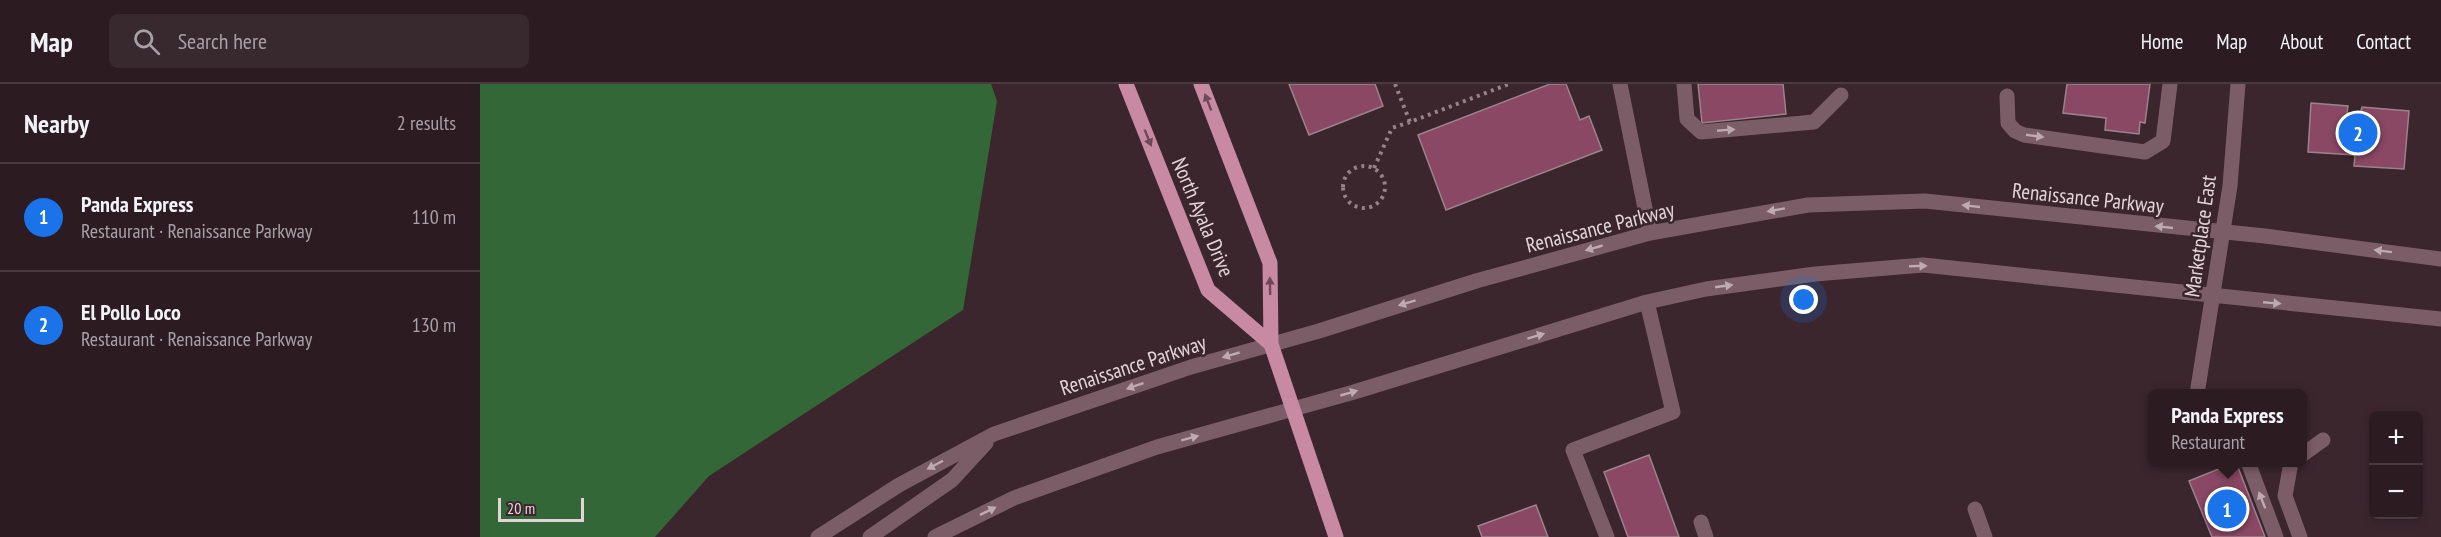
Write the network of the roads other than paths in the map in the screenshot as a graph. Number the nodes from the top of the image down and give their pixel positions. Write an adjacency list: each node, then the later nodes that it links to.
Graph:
1 (1126, 84): 15 (main road, North Ayala Drive, one-way to 15)
2 (1201, 84): 15 (main road, North Ayala Drive, one-way to 2)
3 (1620, 84): 9 (street)
4 (1684, 84): 7 (street, one-way to 7)
5 (2170, 84): 8 (street, one-way to 5)
6 (2238, 84): 10 (street, Marketplace East)
7 (1841, 95)
8 (2007, 96)
9 (1650, 233): 10 (street, Renaissance Parkway, one-way to 9); 15 (street, Renaissance Parkway, one-way to 15)
10 (2223, 233): 11 (street, Renaissance Parkway, one-way to 10); 12 (street, Marketplace East)
11 (2441, 259)
12 (2213, 297): 13 (street, one-way to 12); 14 (street, one-way to 14); 16 (street, Marketplace East)
13 (1647, 302): 17 (street, one-way to 13); 29 (street)
14 (2441, 319)
15 (1271, 344): 17 (main road, North Ayala Drive); 18 (street, Renaissance Parkway, one-way to 18)
16 (2199, 389)
17 (1293, 408): 27 (street, one-way to 17); 28 (main road, North Ayala Drive)
18 (994, 434): 25 (street, Renaissance Parkway, one-way to 25); 26 (street)
19 (2323, 440): 20 (street)
20 (2307, 451)
21 (2250, 467): 32 (street, one-way to 21)
22 (2290, 467): 33 (street)
23 (1975, 509): 31 (street)
24 (1701, 522): 30 (street)
25 (818, 537)
26 (870, 537)
27 (935, 537)
28 (1336, 537)
29 (1607, 537)
30 (1706, 537)
31 (1985, 537)
32 (2276, 537)
33 (2300, 537)

